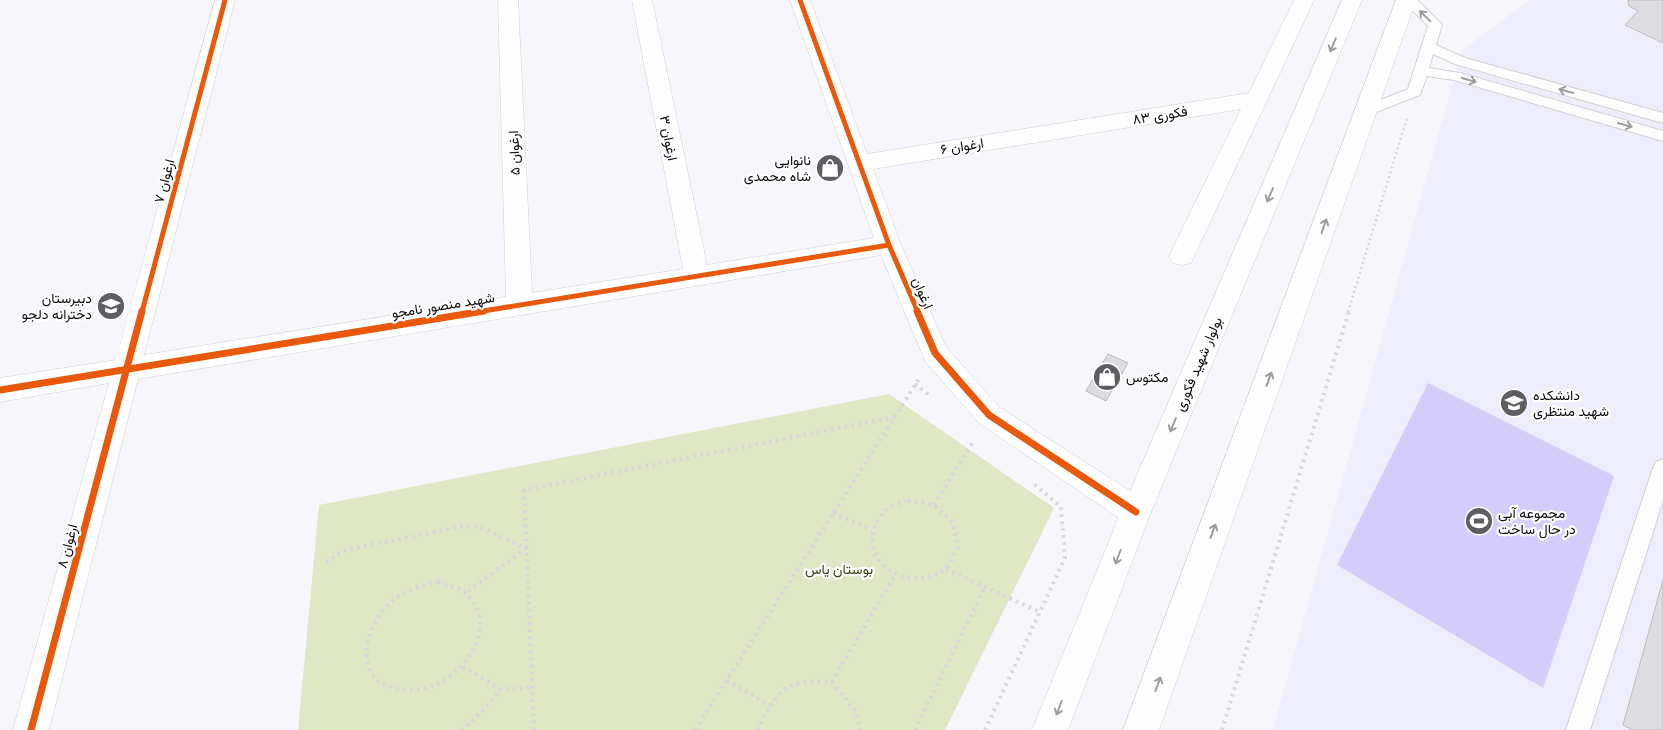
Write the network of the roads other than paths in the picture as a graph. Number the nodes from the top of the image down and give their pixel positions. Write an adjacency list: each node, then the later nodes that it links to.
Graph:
1 (226, 0): 22 (street, ارغوان ۷)
2 (508, 0): 21 (street, ارغوان ۵)
3 (642, 0): 20 (street, ارغوان ۳)
4 (800, 0): 17 (street, ارغوان)
5 (1304, 0): 12 (street)
6 (1352, 0): 25 (street, بولوار شهید فکوری, one-way to 25)
7 (1408, 0): 8 (lane, one-way to 7); 13 (street)
8 (1429, 47): 9 (lane); 10 (lane)
9 (1421, 71): 11 (lane, one-way to 11); 13 (lane)
10 (1514, 76): 11 (lane); 14 (lane, one-way to 10)
11 (1512, 92): 16 (lane, one-way to 16)
12 (1257, 99): 15 (street, فکوری ۸۳); 19 (street)
13 (1366, 112): 28 (street, one-way to 13)
14 (1663, 118)
15 (1064, 130): 17 (street, ارغوان ۶)
16 (1663, 136)
17 (859, 163): 18 (street, ارغوان)
18 (889, 245): 20 (street, شهید منصور نامجو); 25 (street, ارغوان)
19 (1182, 256)
20 (697, 276): 21 (street, شهید منصور نامجو)
21 (519, 305): 22 (street, شهید منصور نامجو)
22 (127, 369): 23 (street, شهید منصور نامجو); 26 (street, ارغوان ۸)
23 (0, 390)
24 (1663, 468): 29 (lane)
25 (1136, 512): 27 (street, بولوار شهید فکوری, one-way to 27)
26 (31, 730)
27 (1050, 730)
28 (1141, 730)
29 (1578, 730)

